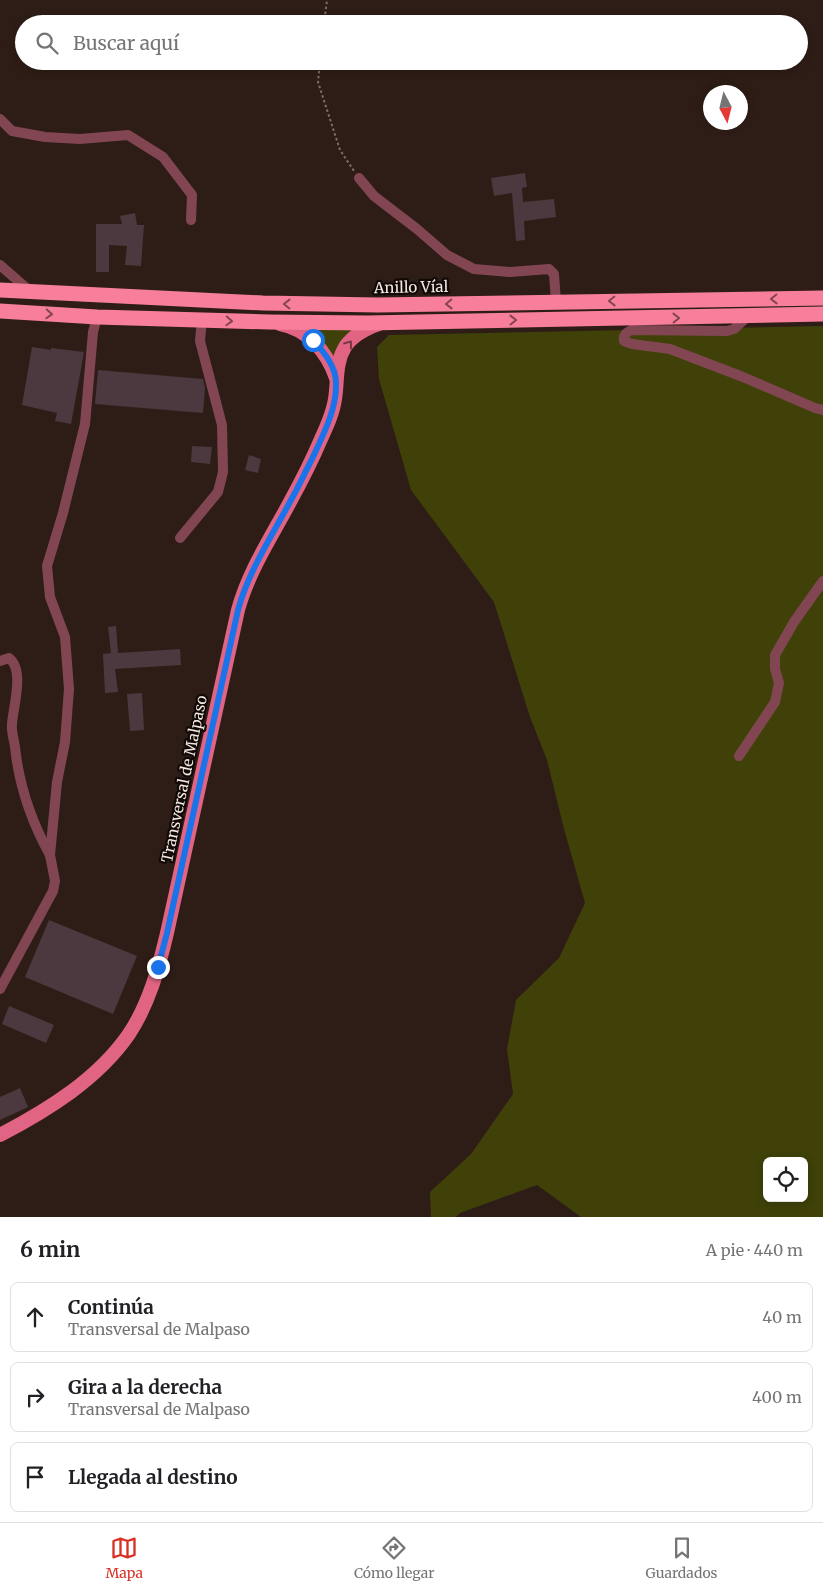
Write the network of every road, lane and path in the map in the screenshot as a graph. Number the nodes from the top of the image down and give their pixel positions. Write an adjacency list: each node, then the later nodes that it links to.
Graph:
1 (327, 0): 2 (path)
2 (325, 15)
3 (319, 70): 5 (path)
4 (0, 119): 6 (lane)
5 (359, 178): 11 (lane)
6 (191, 220)
7 (0, 265): 9 (lane)
8 (0, 290): 9 (highway, Anillo Víal)
9 (31, 292): 11 (highway, Anillo Víal, one-way to 9)
10 (823, 298): 11 (highway, Anillo Víal, one-way to 11)
11 (556, 302)
12 (0, 312): 15 (highway, one-way to 15)
13 (823, 314): 14 (highway)
14 (748, 316): 18 (highway, one-way to 14); 20 (lane)
15 (97, 317): 16 (highway); 25 (lane)
16 (202, 320): 17 (highway, one-way to 17); 21 (lane)
17 (269, 322): 18 (highway); 19 (main road)
18 (382, 322): 19 (main road, Transversal de Malpaso, one-way to 18)
19 (337, 381): 27 (main road, Transversal de Malpaso)
20 (823, 410)
21 (180, 538)
22 (823, 581): 24 (lane)
23 (0, 661): 25 (lane)
24 (739, 756)
25 (50, 855): 26 (lane)
26 (0, 989)
27 (0, 1135)

